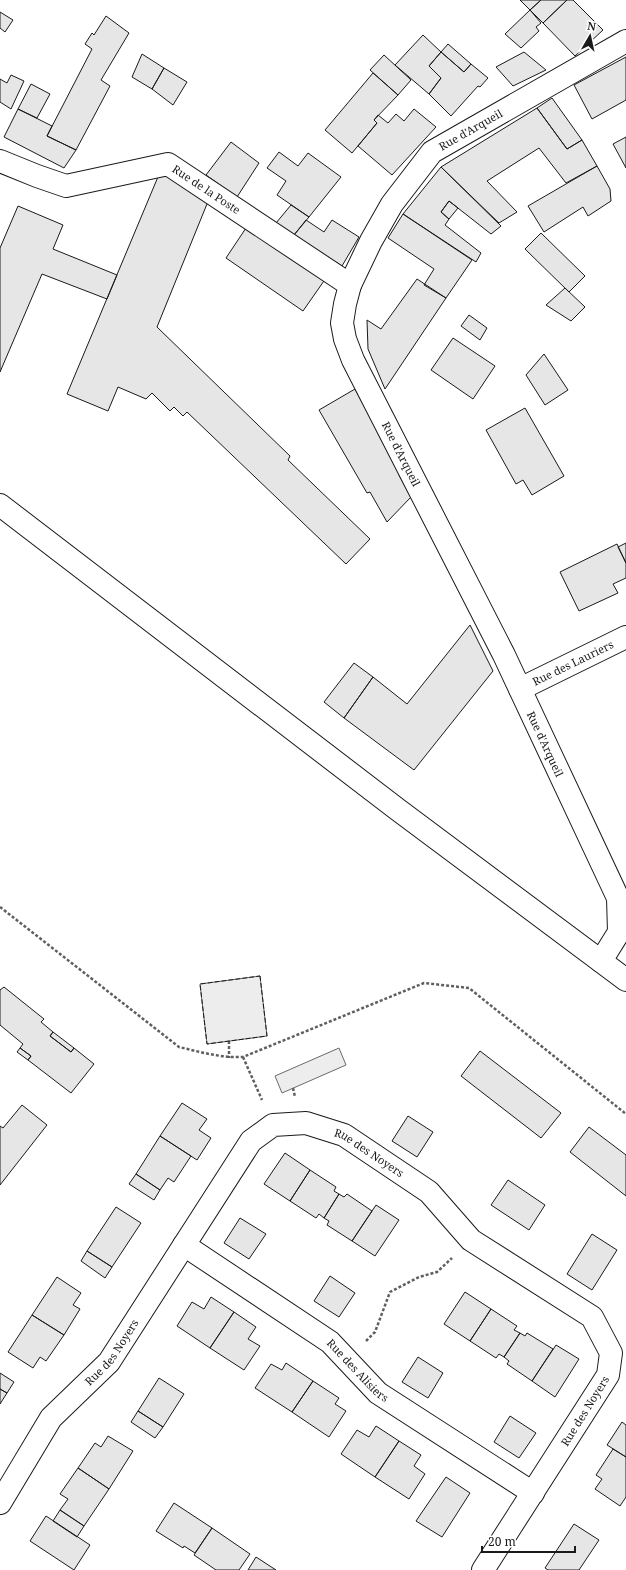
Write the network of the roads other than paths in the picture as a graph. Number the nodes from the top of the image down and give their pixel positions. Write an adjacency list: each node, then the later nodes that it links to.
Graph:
1 (626, 41): 3 (street, Rue d'Arqueil)
2 (0, 161): 3 (street, Rue de la Poste)
3 (350, 285): 6 (street, Rue d'Arqueil)
4 (0, 505): 7 (street)
5 (626, 637): 6 (street, Rue des Lauriers)
6 (520, 689): 7 (street, Rue d'Arqueil)
7 (601, 962): 8 (street)
8 (626, 980)
9 (184, 1245): 10 (street, Rue des Alisiers); 10 (street, Rue des Noyers); 11 (street, Rue des Noyers)
10 (533, 1493): 12 (street, Rue des Noyers)
11 (0, 1503)
12 (483, 1570)

